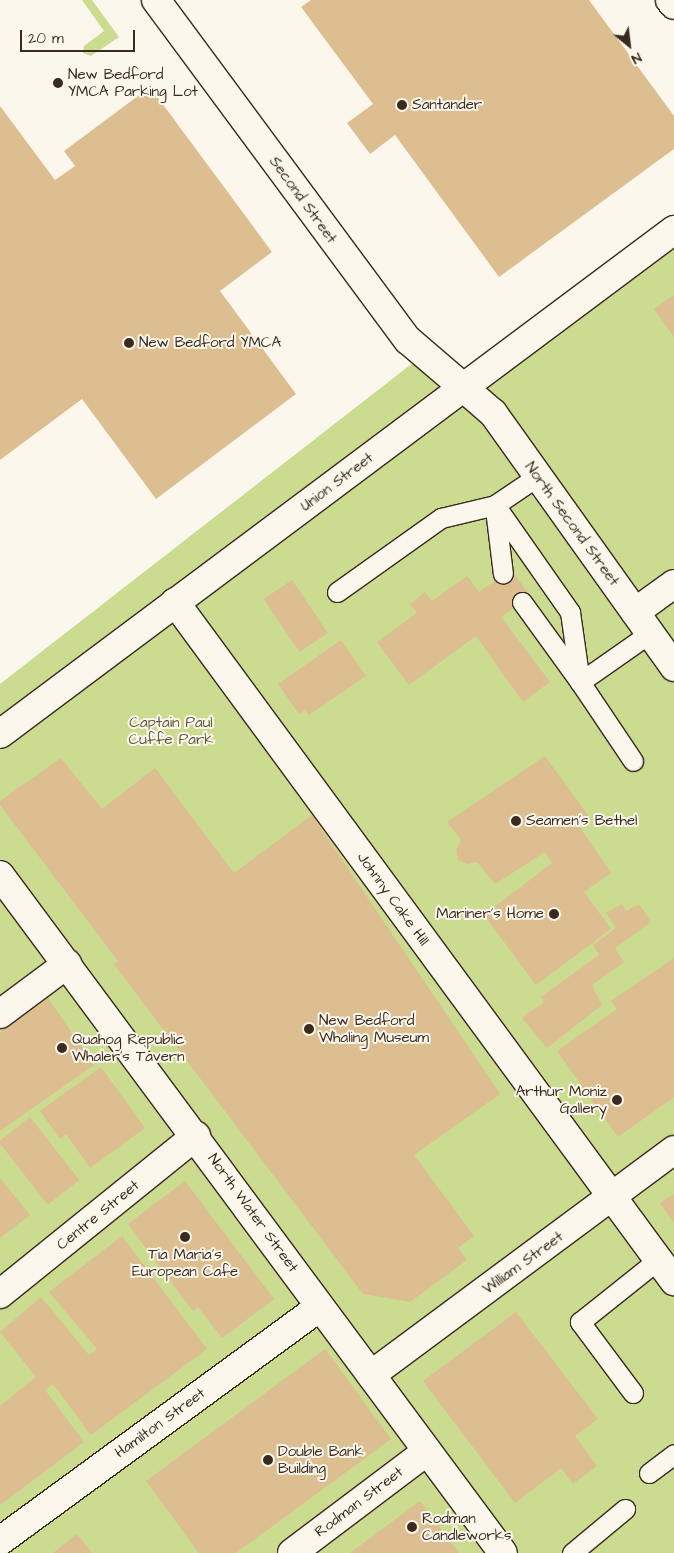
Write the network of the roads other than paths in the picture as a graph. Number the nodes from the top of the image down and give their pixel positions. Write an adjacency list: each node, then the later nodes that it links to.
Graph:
1 (156, 0): 5 (street, Second Street)
2 (670, 0): 3 (street)
3 (674, 5)
4 (674, 230): 5 (street, Union Street)
5 (464, 388): 6 (street, North Second Street); 11 (street, Union Street)
6 (538, 476): 7 (lane); 13 (street, North Second Street)
7 (495, 505): 8 (lane); 10 (lane); 15 (lane)
8 (503, 574)
9 (674, 584): 13 (street)
10 (337, 592)
11 (175, 602): 16 (street, Union Street); 23 (street, Johnny Cake Hill)
12 (522, 602): 15 (lane)
13 (642, 622): 14 (street, North Second Street); 15 (lane)
14 (674, 667)
15 (580, 682): 17 (lane)
16 (0, 734)
17 (633, 761)
18 (0, 875): 19 (street, North Water Street)
19 (67, 964): 20 (street); 21 (street, North Water Street)
20 (0, 1014)
21 (196, 1136): 25 (street, Centre Street); 26 (street, North Water Street)
22 (674, 1150): 23 (street, William Street)
23 (612, 1197): 24 (street, Johnny Cake Hill); 27 (street, William Street)
24 (666, 1270): 28 (lane)
25 (0, 1294)
26 (320, 1307): 27 (street, North Water Street); 33 (street, Hamilton Street)
27 (371, 1375): 29 (street, North Water Street)
28 (633, 1393)
29 (426, 1452): 34 (street, Rodman Street); 35 (street, North Water Street)
30 (674, 1454): 31 (lane)
31 (649, 1474)
32 (625, 1509): 36 (lane)
33 (0, 1541)
34 (292, 1553)
35 (503, 1553)
36 (572, 1553)

